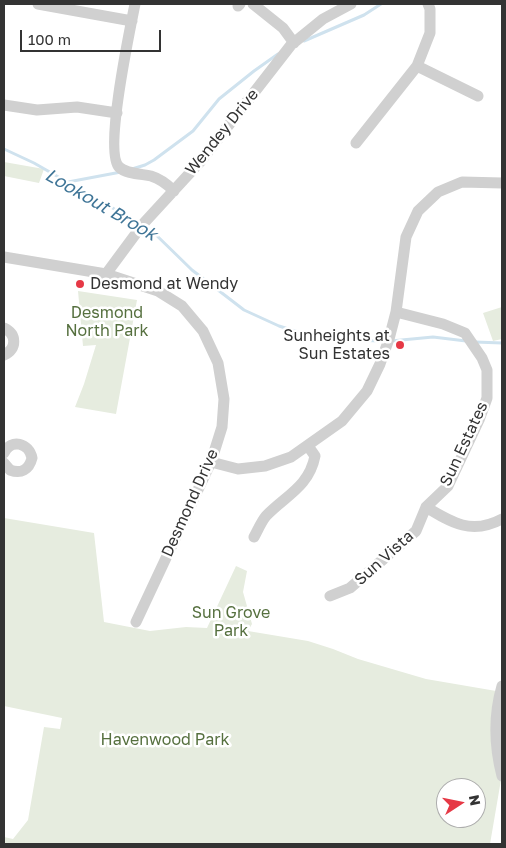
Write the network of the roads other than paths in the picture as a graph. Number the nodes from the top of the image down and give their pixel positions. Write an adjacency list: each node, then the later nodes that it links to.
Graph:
1 (38, 4): 6 (street)
2 (135, 4): 6 (street)
3 (253, 4): 7 (street)
4 (351, 4): 7 (street, Wendey Drive)
5 (428, 4): 8 (street)
6 (132, 20): 11 (street)
7 (294, 43): 14 (street, Wendey Drive)
8 (417, 66): 9 (street); 12 (street)
9 (478, 96)
10 (4, 105): 11 (street)
11 (116, 113): 14 (street)
12 (356, 143)
13 (502, 183): 17 (street)
14 (174, 191): 16 (street, Wendey Drive)
15 (4, 258): 16 (street, Desmond Drive)
16 (106, 274): 23 (street, Desmond Drive)
17 (396, 312): 20 (street); 24 (street, Sun Estates)
18 (4, 328): 19 (street)
19 (4, 355)
20 (308, 446): 23 (street); 26 (street)
21 (4, 453): 22 (street)
22 (4, 462)
23 (212, 462): 28 (street, Desmond Drive)
24 (426, 507): 25 (street); 27 (street, Sun Vista)
25 (502, 519)
26 (254, 537)
27 (330, 596)
28 (136, 622)
29 (502, 686): 30 (street)
30 (502, 776)

